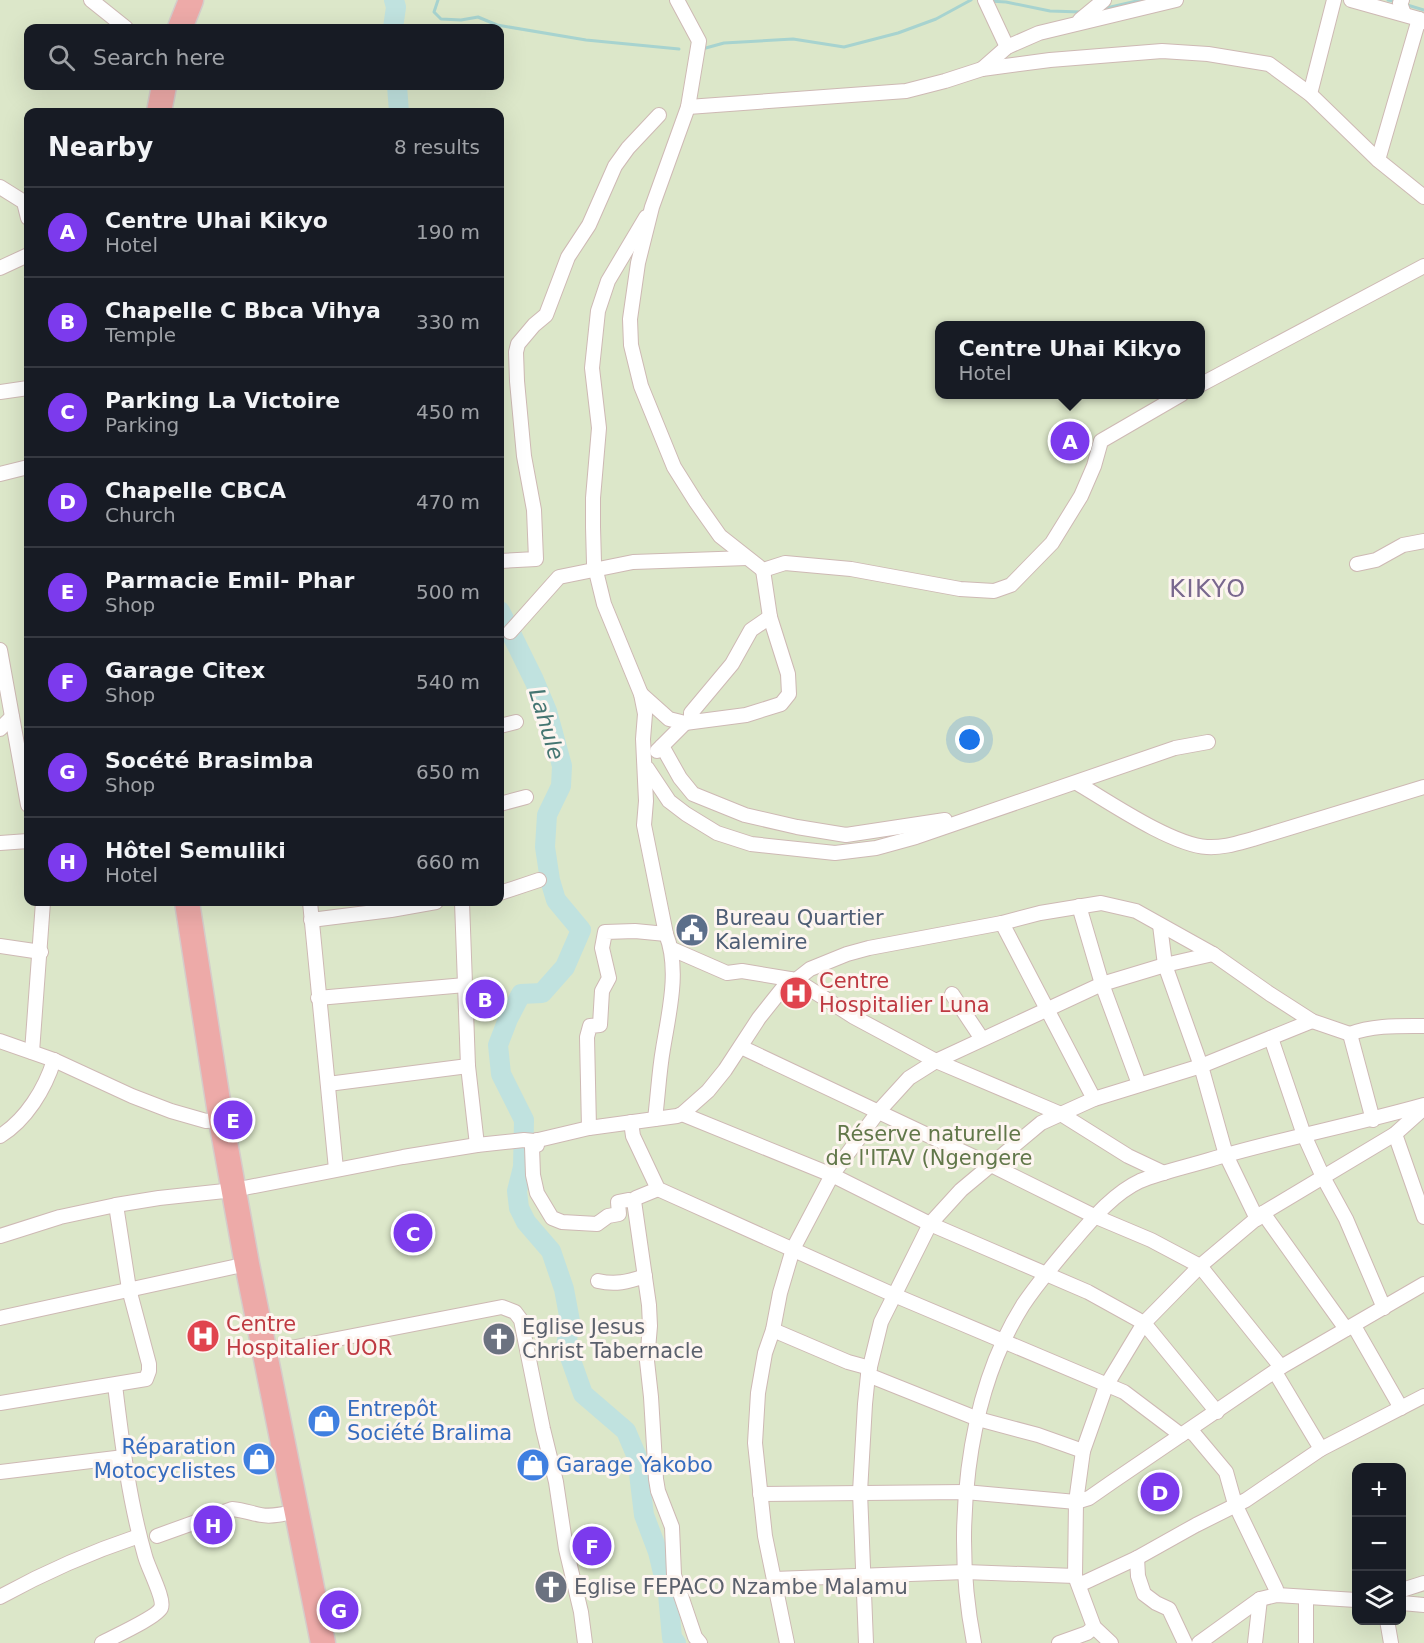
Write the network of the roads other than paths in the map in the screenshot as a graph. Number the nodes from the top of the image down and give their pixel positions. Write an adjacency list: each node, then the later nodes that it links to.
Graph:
1 (91, 0): 11 (street)
2 (191, 0): 12 (highway)
3 (677, 0): 18 (street)
4 (985, 0): 14 (street)
5 (1104, 0): 13 (street)
6 (1176, 0): 13 (street)
7 (1334, 0): 17 (street)
8 (1351, 0): 9 (street)
9 (1403, 7): 10 (street)
10 (1422, 20): 21 (street)
11 (121, 24)
12 (182, 24)
13 (1076, 24): 14 (street)
14 (1007, 47): 15 (street)
15 (982, 69): 17 (street); 18 (street)
16 (163, 90): 19 (highway)
17 (1310, 94): 21 (street)
18 (688, 107): 25 (street)
19 (160, 108)
20 (659, 115): 37 (street)
21 (1378, 160): 23 (street)
22 (0, 187): 24 (street)
23 (1424, 198)
24 (24, 199)
25 (652, 207): 36 (street); 39 (street)
26 (24, 257): 28 (street)
27 (1424, 266): 29 (street)
28 (0, 268)
29 (1205, 382)
30 (24, 389): 31 (street)
31 (0, 392)
32 (1173, 399): 40 (street)
33 (24, 468): 34 (street)
34 (0, 474)
35 (1424, 541): 38 (street)
36 (747, 558): 39 (street); 40 (street)
37 (504, 561)
38 (1358, 564)
39 (596, 570): 42 (street); 44 (street)
40 (763, 570): 41 (street)
41 (770, 618): 47 (street); 47 (street)
42 (510, 632)
43 (0, 650): 45 (street)
44 (641, 694): 47 (street); 52 (street)
45 (7, 710): 49 (street); 54 (street)
46 (516, 722): 48 (street)
47 (688, 722): 51 (street)
48 (504, 725)
49 (0, 729)
50 (1208, 742): 53 (street)
51 (662, 746): 52 (street); 58 (street)
52 (645, 763): 58 (street); 72 (street)
53 (1077, 783): 55 (street); 58 (street)
54 (24, 786)
55 (1424, 787)
56 (526, 797): 57 (street)
57 (504, 803)
58 (975, 817)
59 (24, 841): 60 (street)
60 (0, 843)
61 (539, 880): 62 (street)
62 (504, 892)
63 (43, 906): 75 (street)
64 (188, 906): 104 (highway)
65 (310, 906): 69 (street)
66 (414, 906): 69 (street)
67 (462, 906): 80 (street)
68 (1079, 906): 70 (street); 71 (street); 79 (street)
69 (311, 920): 82 (street)
70 (1002, 923): 78 (street); 83 (street)
71 (1160, 925): 76 (street); 77 (street)
72 (666, 934): 74 (street); 107 (street)
73 (0, 946): 75 (street)
74 (672, 949): 78 (street); 103 (street)
75 (40, 952): 91 (street)
76 (1213, 954): 77 (street); 84 (street)
77 (1165, 965): 79 (street); 95 (street)
78 (793, 980): 90 (street); 93 (street)
79 (1102, 984): 83 (street); 97 (street)
80 (465, 985): 82 (street); 94 (street)
81 (952, 994): 88 (street)
82 (318, 998): 96 (street)
83 (1046, 1008): 88 (street); 98 (street)
84 (1312, 1021): 86 (street); 87 (street)
85 (1424, 1026): 86 (street)
86 (1350, 1034): 105 (street)
87 (1271, 1038): 95 (street); 109 (street)
88 (982, 1039): 93 (street)
89 (0, 1041): 91 (street)
90 (741, 1047): 100 (street); 101 (street)
91 (32, 1052): 92 (street)
92 (54, 1060): 104 (street); 110 (street)
93 (936, 1061): 100 (street); 102 (street)
94 (468, 1066): 96 (street); 112 (street)
95 (1201, 1066): 97 (street); 113 (street)
96 (328, 1084): 115 (street)
97 (1139, 1084): 98 (street)
98 (1094, 1099): 102 (street)
99 (1424, 1107): 105 (street); 108 (street)
100 (878, 1112): 114 (street); 117 (street)
101 (682, 1114): 103 (street); 117 (street)
102 (1061, 1114): 114 (street); 116 (street)
103 (656, 1119): 106 (street)
104 (221, 1120): 120 (highway)
105 (1373, 1120): 109 (street)
106 (631, 1122): 107 (street); 119 (street)
107 (589, 1128): 111 (street)
108 (1395, 1134): 118 (street); 125 (street)
109 (1304, 1135): 113 (street); 118 (street)
110 (0, 1136)
111 (535, 1140): 112 (street); 121 (street)
112 (477, 1145): 115 (street)
113 (1226, 1155): 116 (street); 124 (street)
114 (991, 1165): 123 (street); 126 (street)
115 (336, 1169): 120 (street)
116 (1164, 1173): 123 (street)
117 (832, 1175): 126 (street); 128 (street)
118 (1323, 1177): 124 (street); 137 (street)
119 (658, 1189): 121 (street); 128 (street)
120 (234, 1190): 122 (street); 129 (highway)
121 (634, 1201): 132 (street)
122 (116, 1205): 127 (street); 135 (street)
123 (1094, 1216): 130 (street); 131 (street)
124 (1260, 1216): 130 (street); 140 (street)
125 (1424, 1217)
126 (930, 1224): 131 (street); 136 (street)
127 (0, 1236)
128 (793, 1249): 136 (street); 141 (street)
129 (247, 1264): 135 (street); 143 (highway)
130 (1200, 1266): 139 (street); 144 (street)
131 (1046, 1273): 139 (street); 142 (street)
132 (645, 1276): 133 (street); 185 (street)
133 (598, 1281)
134 (1424, 1284): 137 (street)
135 (129, 1289): 138 (street); 146 (street)
136 (894, 1295): 142 (street); 145 (street)
137 (1384, 1308): 140 (street)
138 (0, 1318)
139 (1144, 1323): 147 (street); 151 (street)
140 (1350, 1327): 144 (street); 150 (street)
141 (773, 1330): 145 (street); 160 (street)
142 (1004, 1341): 147 (street); 152 (street)
143 (265, 1353): 163 (highway); 184 (street)
144 (1278, 1370): 151 (street); 154 (street)
145 (869, 1371): 152 (street); 158 (street)
146 (115, 1385): 149 (street); 156 (street)
147 (1106, 1386): 153 (street); 155 (street)
148 (1424, 1396): 150 (street)
149 (0, 1403)
150 (1401, 1408): 154 (street)
151 (1217, 1412): 153 (street)
152 (978, 1419): 155 (street); 159 (street)
153 (1185, 1433): 161 (street); 162 (street)
154 (1321, 1449): 162 (street)
155 (1083, 1451): 161 (street)
156 (124, 1457): 157 (street); 164 (street)
157 (0, 1472)
158 (860, 1492): 159 (street); 160 (street); 168 (street)
159 (965, 1492): 161 (street); 167 (street)
160 (760, 1494): 169 (street)
161 (1076, 1502): 170 (street)
162 (1235, 1504): 166 (street); 173 (street)
163 (296, 1511): 165 (street); 183 (highway)
164 (139, 1536): 174 (street); 182 (street)
165 (157, 1536)
166 (1137, 1558): 170 (street); 191 (street)
167 (965, 1572): 168 (street); 170 (street); 188 (street)
168 (862, 1575): 169 (street); 187 (street)
169 (774, 1579): 186 (street)
170 (1077, 1580): 181 (street)
171 (1424, 1583): 172 (street)
172 (1406, 1588)
173 (1277, 1595): 175 (street); 176 (street)
174 (0, 1597)
175 (1306, 1597): 177 (street); 194 (street)
176 (1260, 1599): 192 (street); 193 (street)
177 (1352, 1600)
178 (1406, 1603): 179 (street)
179 (1424, 1605)
180 (1388, 1625): 195 (street)
181 (1094, 1627): 189 (street); 190 (street)
182 (102, 1643)
183 (323, 1643)
184 (585, 1643)
185 (700, 1643)
186 (787, 1643)
187 (866, 1643)
188 (974, 1643)
189 (1059, 1643)
190 (1111, 1643)
191 (1185, 1643)
192 (1198, 1643)
193 (1255, 1643)
194 (1306, 1643)
195 (1391, 1643)

